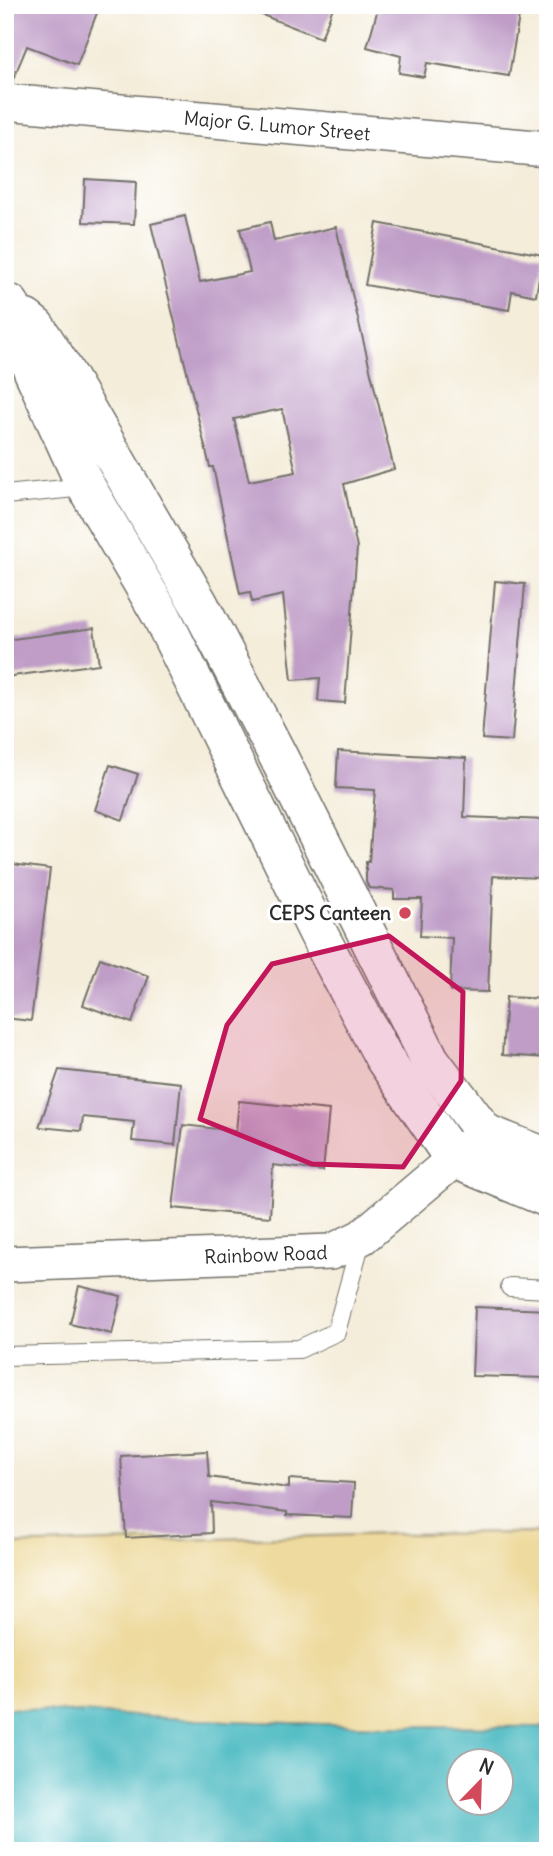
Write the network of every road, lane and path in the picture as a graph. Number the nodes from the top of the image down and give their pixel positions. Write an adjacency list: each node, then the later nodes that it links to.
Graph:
1 (5, 102): 2 (street, Major G. Lumor Street)
2 (548, 149)
3 (7, 305): 4 (highway); 6 (highway)
4 (84, 483): 5 (lane); 8 (highway)
5 (5, 495)
6 (485, 1133): 7 (highway); 8 (street, Rainbow Road)
7 (548, 1158)
8 (454, 1159): 9 (highway); 10 (street, Rainbow Road)
9 (548, 1198)
10 (362, 1237): 11 (street, Rainbow Road); 14 (lane)
11 (5, 1264)
12 (510, 1287): 13 (lane)
13 (548, 1289)
14 (5, 1356)

